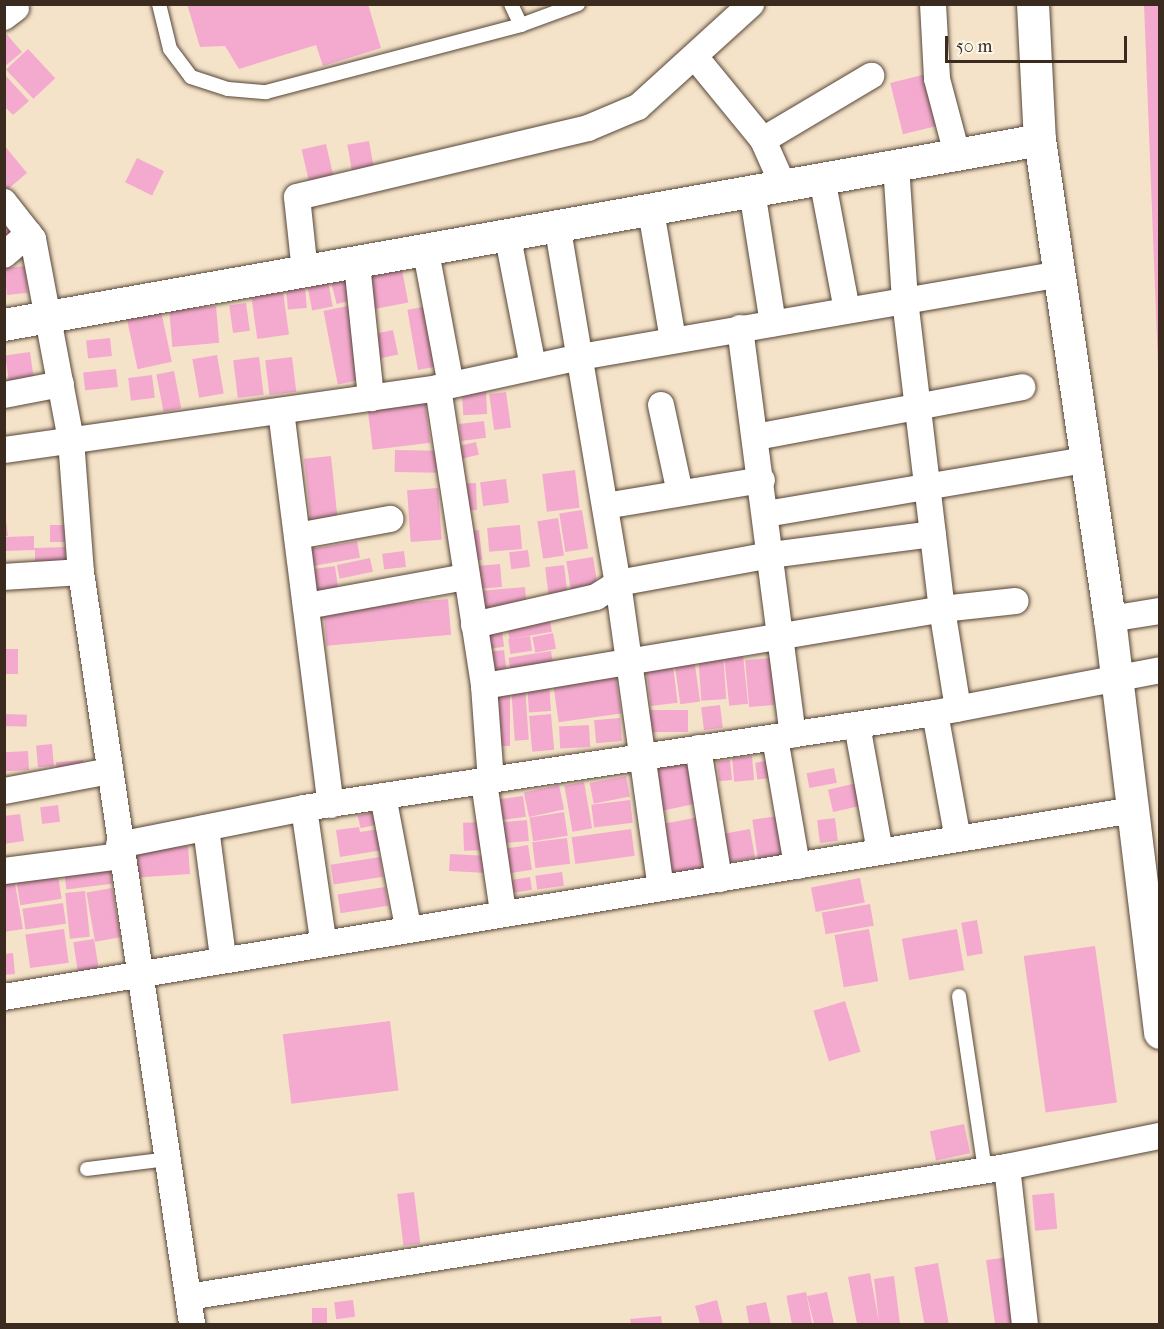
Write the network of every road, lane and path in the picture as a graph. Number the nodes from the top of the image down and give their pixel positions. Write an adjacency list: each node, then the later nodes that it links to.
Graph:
1 (159, 4): 7 (lane)
2 (511, 4): 7 (lane)
3 (578, 4): 7 (lane)
4 (751, 4): 8 (street)
5 (933, 4): 12 (street)
6 (1033, 4): 11 (street)
7 (521, 25)
8 (696, 58): 10 (street); 25 (street)
9 (871, 76): 10 (street)
10 (763, 140): 15 (street)
11 (1040, 140): 12 (street); 26 (street)
12 (957, 154): 13 (street)
13 (896, 165): 14 (street); 27 (street)
14 (822, 178): 15 (street); 28 (street)
15 (783, 185): 16 (street)
16 (752, 191): 18 (street); 30 (street)
17 (4, 202): 20 (street)
18 (651, 211): 19 (street); 33 (street)
19 (558, 230): 21 (street); 34 (street)
20 (29, 233): 23 (street); 29 (street)
21 (508, 238): 22 (street); 35 (street)
22 (426, 252): 24 (street); 37 (street)
23 (4, 255)
24 (357, 264): 25 (street); 40 (street)
25 (305, 272): 29 (street)
26 (1059, 274): 27 (street); 47 (street)
27 (905, 300): 28 (street); 42 (street)
28 (847, 310): 30 (street)
29 (50, 321): 31 (street); 36 (street)
30 (773, 323): 32 (street)
31 (4, 325)
32 (740, 328): 33 (street); 44 (street)
33 (673, 340): 34 (street)
34 (580, 357): 35 (street); 51 (street)
35 (533, 367): 37 (street)
36 (61, 384): 39 (street); 45 (street)
37 (444, 386): 40 (street); 59 (street)
38 (1022, 387): 42 (street)
39 (4, 395)
40 (371, 398): 43 (street)
41 (661, 405): 50 (street)
42 (918, 408): 44 (street); 49 (street)
43 (281, 411): 45 (street); 55 (street)
44 (756, 437): 48 (street)
45 (71, 440): 46 (street); 57 (street)
46 (4, 450)
47 (1086, 460): 49 (street); 65 (street)
48 (762, 480): 50 (street); 52 (street)
49 (928, 486): 52 (street); 54 (street)
50 (680, 493): 51 (street)
51 (605, 506): 60 (street)
52 (766, 514): 56 (street)
53 (390, 519): 55 (street)
54 (933, 534): 56 (street); 63 (street)
55 (297, 536): 62 (street)
56 (771, 555): 60 (street); 67 (street)
57 (81, 572): 58 (street); 77 (street)
58 (4, 577)
59 (465, 577): 62 (street); 66 (street)
60 (618, 583): 66 (street); 68 (street)
61 (1016, 601): 63 (street)
62 (307, 606): 81 (street)
63 (942, 609): 67 (street); 72 (street)
64 (1160, 611): 65 (street)
65 (1110, 619): 70 (street)
66 (474, 625): 71 (street)
67 (780, 639): 68 (street); 74 (street)
68 (629, 664): 71 (street); 76 (street)
69 (1160, 670): 70 (street)
70 (1118, 676): 72 (street); 83 (street)
71 (484, 686): 78 (street)
72 (946, 711): 73 (street); 85 (street)
73 (857, 725): 74 (street); 87 (street)
74 (784, 737): 75 (street); 88 (street)
75 (698, 748): 76 (street); 90 (street)
76 (641, 756): 78 (street); 91 (street)
77 (110, 771): 79 (street); 86 (street)
78 (488, 782): 80 (street); 92 (street)
79 (4, 791)
80 (383, 796): 81 (street); 93 (street)
81 (331, 805): 82 (street)
82 (304, 808): 84 (street); 94 (street)
83 (1133, 810): 85 (street); 99 (street)
84 (207, 828): 86 (street); 95 (street)
85 (958, 839): 87 (street)
86 (120, 851): 89 (street); 96 (street)
87 (880, 852): 88 (street)
88 (797, 866): 90 (street)
89 (4, 871)
90 (719, 879): 91 (street)
91 (662, 888): 92 (street)
92 (503, 913): 93 (street)
93 (408, 927): 94 (street)
94 (323, 940): 95 (street)
95 (223, 958): 96 (street)
96 (139, 972): 98 (street); 101 (street)
97 (959, 996): 103 (lane)
98 (4, 997)
99 (1160, 1033)
100 (1160, 1136): 103 (street)
101 (168, 1159): 102 (lane); 104 (street)
102 (87, 1169)
103 (996, 1169): 104 (street); 106 (street)
104 (189, 1297): 105 (street)
105 (192, 1324)
106 (1026, 1324)

